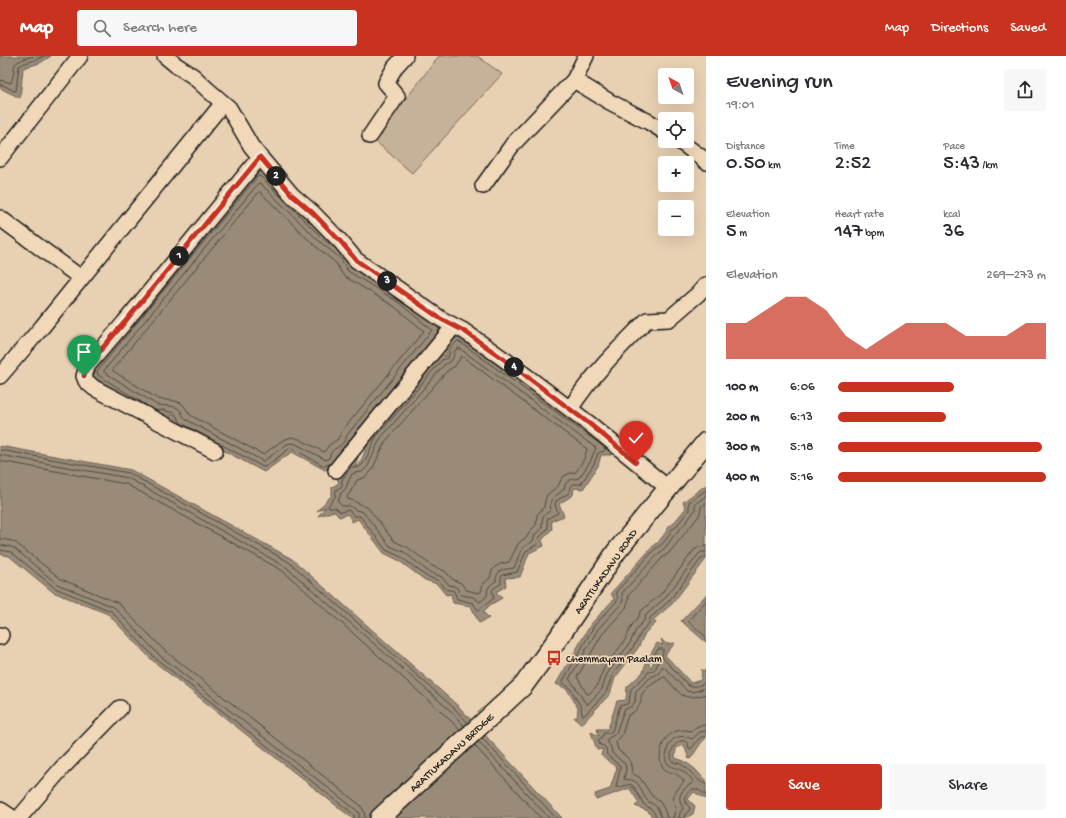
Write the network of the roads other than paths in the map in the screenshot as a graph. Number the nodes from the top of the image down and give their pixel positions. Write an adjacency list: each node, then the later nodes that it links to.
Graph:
1 (80, 56): 11 (street)
2 (165, 56): 6 (street)
3 (405, 56): 8 (street)
4 (586, 56): 5 (street)
5 (574, 80): 7 (street); 13 (street)
6 (223, 103): 10 (street); 15 (street)
7 (658, 128)
8 (370, 136)
9 (689, 148): 12 (street)
10 (260, 157): 17 (street); 21 (street)
11 (0, 158)
12 (706, 162)
13 (482, 186)
14 (0, 218): 15 (street)
15 (81, 278): 18 (street)
16 (706, 285): 19 (street)
17 (454, 326): 19 (street); 22 (street)
18 (0, 376)
19 (570, 409): 23 (street)
20 (706, 442): 23 (main road, ARATTUKADAVU ROAD)
21 (215, 451)
22 (336, 470)
23 (668, 488): 24 (main road, ARATTUKADAVU ROAD)
24 (523, 686): 29 (main road, ARATTUKADAVU BRIDGE)
25 (120, 708): 28 (street)
26 (0, 812): 27 (main road)
27 (9, 818)
28 (19, 818)
29 (380, 818)

